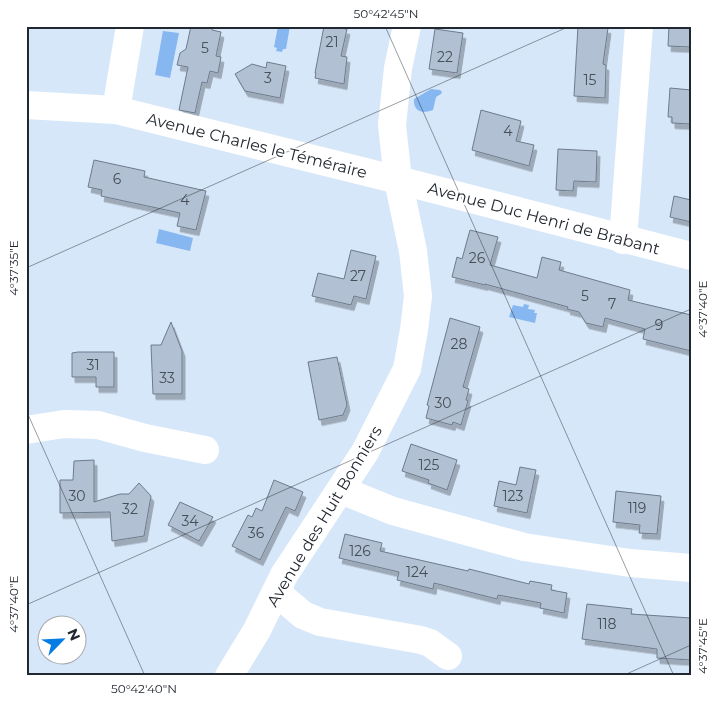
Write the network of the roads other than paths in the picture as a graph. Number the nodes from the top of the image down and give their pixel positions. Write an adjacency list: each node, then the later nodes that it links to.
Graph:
1 (130, 26): 5 (street)
2 (407, 26): 6 (street, Avenue des Huit Bonniers)
3 (639, 26): 7 (street)
4 (26, 105): 5 (street, Avenue Charles le Téméraire)
5 (116, 110): 6 (street, Avenue Charles le Téméraire)
6 (398, 180): 7 (street, Avenue Duc Henri de Brabant); 11 (street, Avenue des Huit Bonniers)
7 (623, 240): 8 (street, Avenue Duc Henri de Brabant)
8 (691, 256)
9 (26, 430): 10 (street)
10 (205, 450)
11 (341, 490): 12 (street); 13 (street, Avenue des Huit Bonniers)
12 (691, 568)
13 (276, 592): 14 (street); 15 (street, Avenue des Huit Bonniers)
14 (448, 656)
15 (229, 676)

